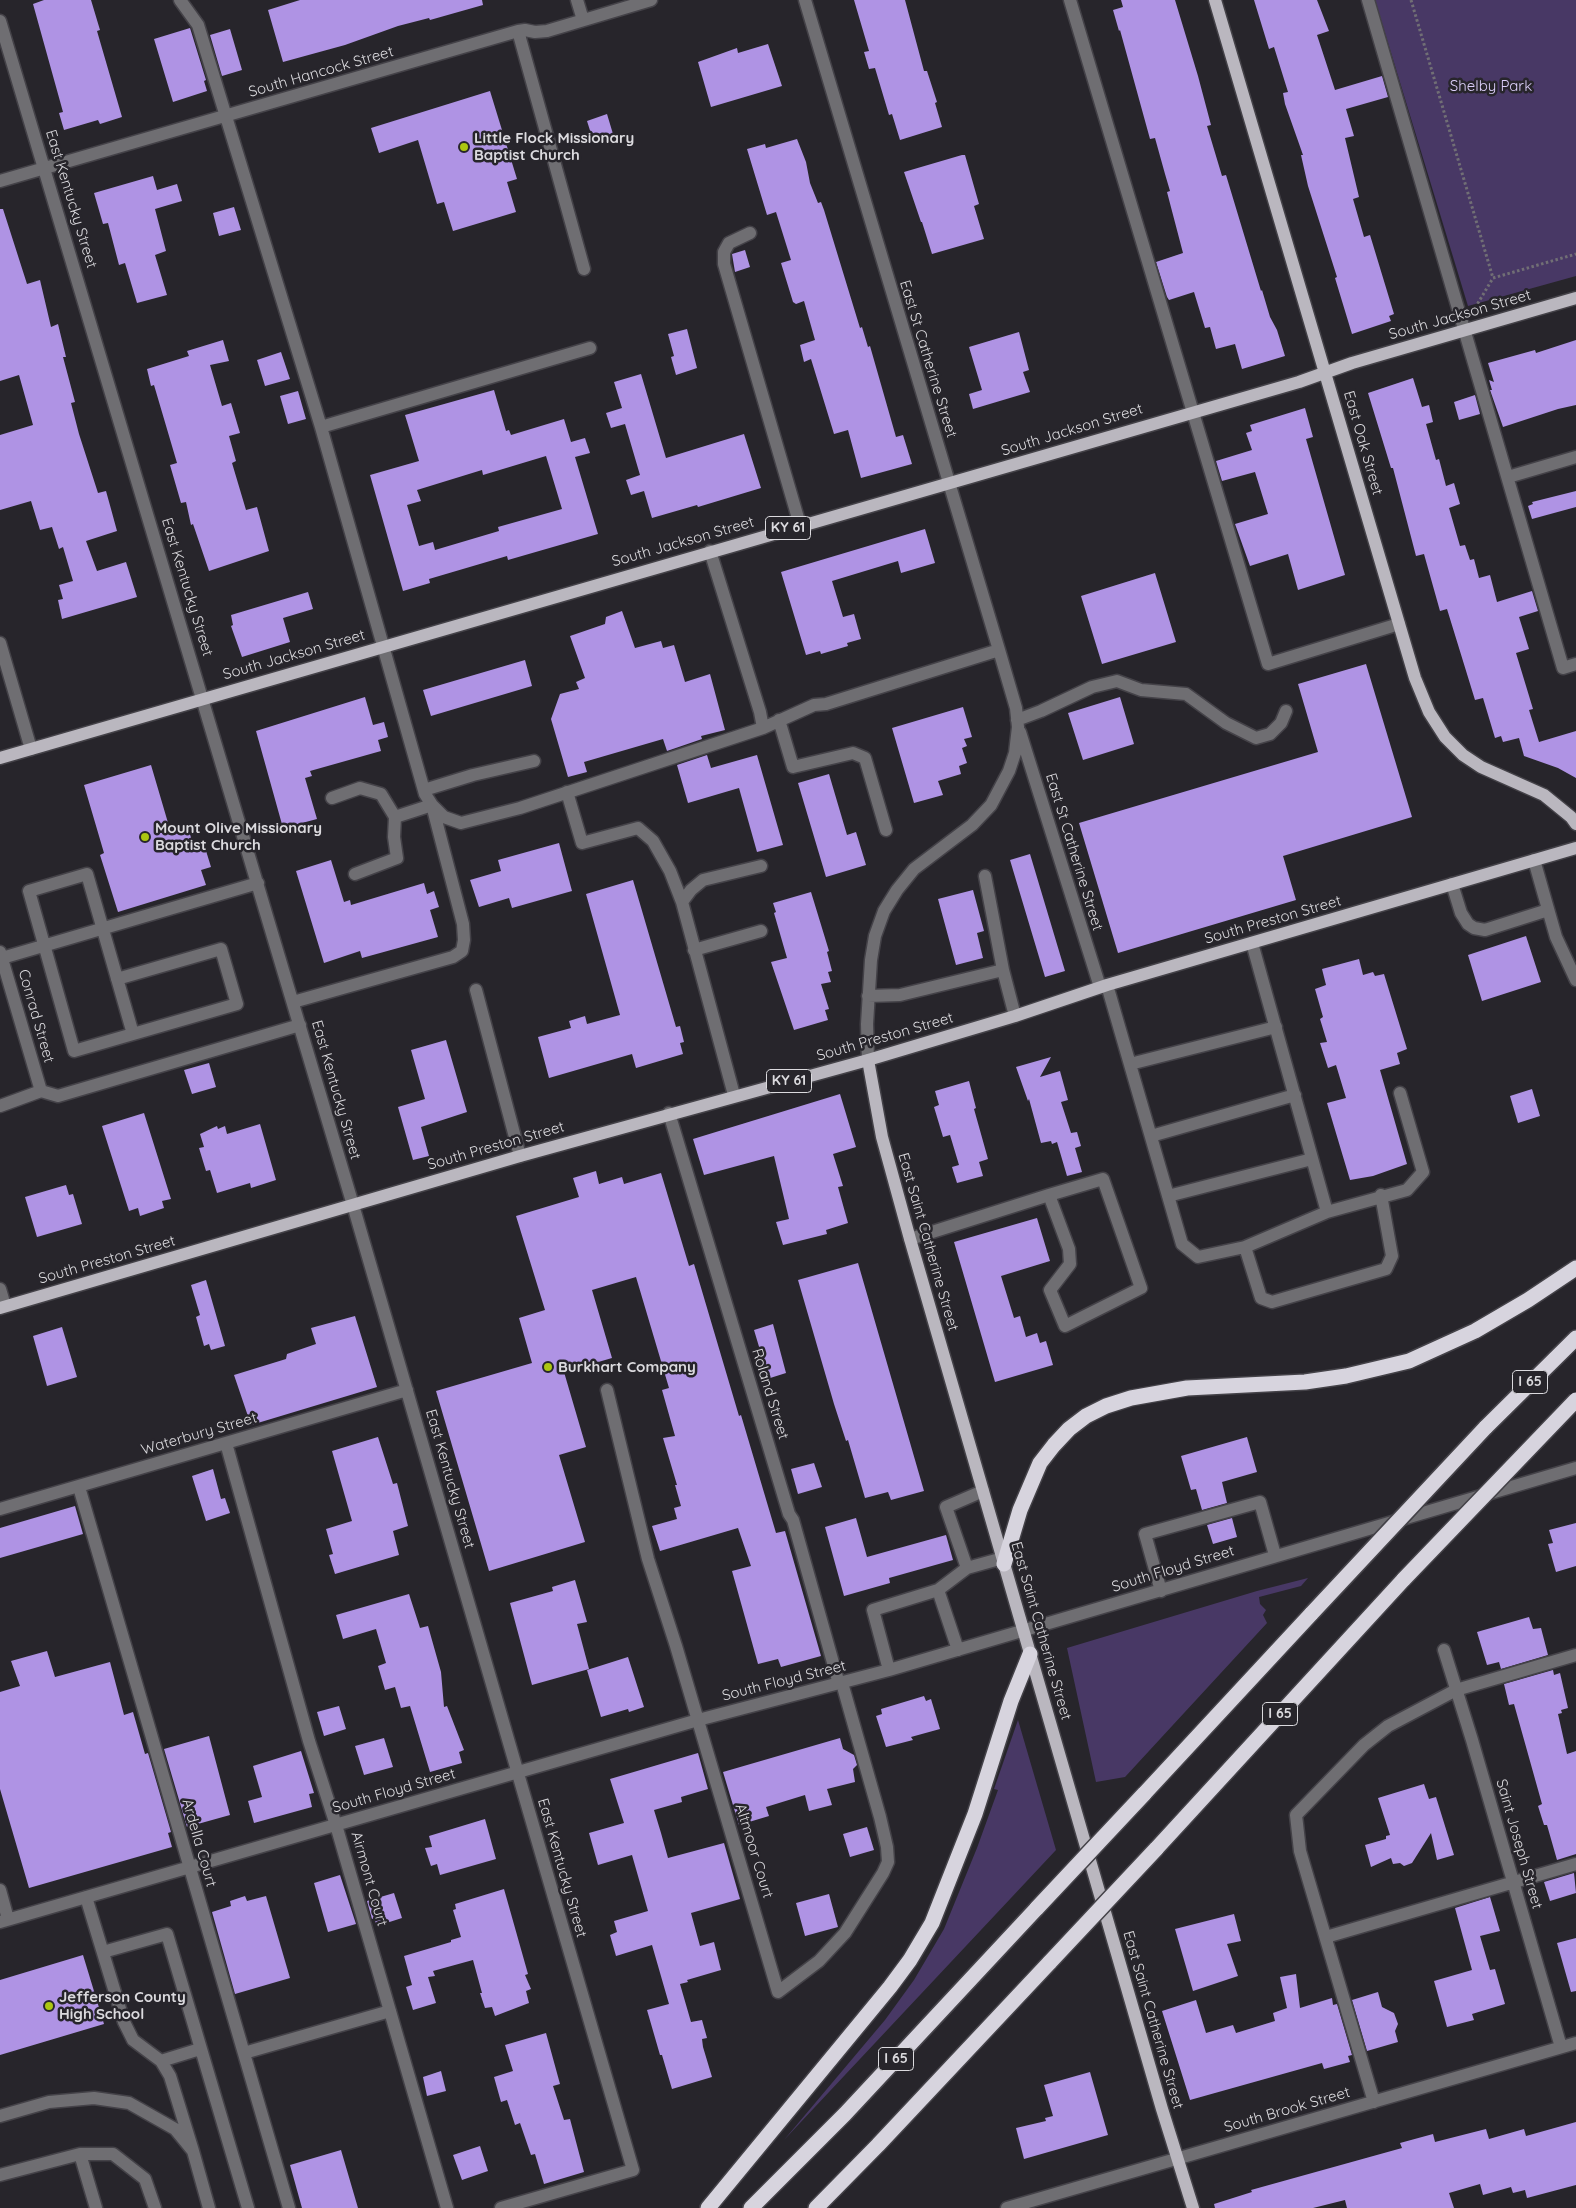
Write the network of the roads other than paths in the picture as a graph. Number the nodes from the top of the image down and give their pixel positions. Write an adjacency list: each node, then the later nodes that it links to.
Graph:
1 (180, 0): 11 (street)
2 (577, 0): 8 (street)
3 (652, 0): 8 (street, South Hancock Street)
4 (805, 0): 24 (street, East St Catherine Street)
5 (1070, 0): 20 (street)
6 (1214, 0): 19 (main road, East Oak Street)
7 (1368, 0): 17 (street)
8 (582, 20): 10 (street, South Hancock Street)
9 (0, 21): 12 (street, East Kentucky Street)
10 (518, 31): 11 (street, South Hancock Street); 15 (street)
11 (225, 117): 12 (street, South Hancock Street); 21 (street)
12 (45, 169): 13 (street, South Hancock Street); 32 (street, East Kentucky Street)
13 (0, 181)
14 (750, 233): 25 (street)
15 (584, 269)
16 (1576, 298): 17 (main road, South Jackson Street / KY 61)
17 (1465, 330): 19 (main road, South Jackson Street / KY 61); 23 (street)
18 (590, 348): 21 (street)
19 (1325, 373): 20 (main road, South Jackson Street / KY 61); 27 (main road, East Oak Street)
20 (1192, 412): 24 (main road, South Jackson Street / KY 61); 27 (street)
21 (321, 427): 29 (street)
22 (1576, 457): 23 (street)
23 (1508, 478): 31 (street)
24 (948, 483): 25 (main road, South Jackson Street / KY 61); 30 (street, East St Catherine Street)
25 (800, 525): 26 (main road, South Jackson Street / KY 61)
26 (710, 551): 29 (main road, South Jackson Street / KY 61); 36 (street)
27 (1399, 624): 45 (main road, East Oak Street)
28 (0, 642): 37 (street)
29 (383, 646): 32 (main road, South Jackson Street / KY 61); 40 (street)
30 (1000, 650): 34 (street); 35 (street, East St Catherine Street)
31 (1576, 664)
32 (203, 699): 37 (main road, South Jackson Street / KY 61); 52 (street, East Kentucky Street)
33 (1286, 711): 35 (street)
34 (778, 720): 36 (street); 46 (street)
35 (1018, 723): 65 (street, East St Catherine Street); 67 (street, East St Catherine Street)
36 (763, 728): 41 (street)
37 (31, 749): 38 (main road, South Jackson Street / KY 61)
38 (0, 758)
39 (534, 761): 40 (street)
40 (424, 790): 43 (street)
41 (567, 792): 43 (street); 54 (street)
42 (332, 798): 44 (street)
43 (432, 805): 44 (street); 68 (street)
44 (395, 817): 50 (street)
45 (1576, 824)
46 (886, 830)
47 (1576, 848): 48 (main road, South Preston Street / KY 61)
48 (1534, 860): 53 (main road, South Preston Street / KY 61); 55 (street)
49 (761, 866): 54 (street)
50 (355, 874)
51 (984, 876): 62 (street)
52 (258, 883): 56 (street); 68 (street, East Kentucky Street)
53 (1452, 884): 55 (street); 58 (main road, South Preston Street / KY 61)
54 (682, 902): 60 (street)
55 (1548, 910): 64 (street)
56 (103, 928): 59 (street); 59 (street); 63 (street)
57 (761, 931): 60 (street)
58 (1252, 943): 65 (main road, South Preston Street / KY 61); 71 (street)
59 (45, 945): 61 (street); 72 (street)
60 (694, 950): 78 (street)
61 (1, 954): 75 (street, Conrad Street)
62 (1003, 970): 67 (street); 69 (street)
63 (118, 979): 72 (street); 72 (street)
64 (1576, 980)
65 (1103, 986): 69 (main road, South Preston Street / KY 61); 74 (street, East St Catherine Street)
66 (476, 990): 82 (street)
67 (868, 996): 73 (street, East St Catherine Street)
68 (293, 1002): 70 (street, East Kentucky Street)
69 (1015, 1016): 73 (main road, South Preston Street / KY 61)
70 (300, 1025): 75 (street); 87 (street, East Kentucky Street)
71 (1276, 1027): 74 (street); 77 (street)
72 (133, 1034)
73 (868, 1060): 78 (main road, South Preston Street / KY 61); 89 (main road, East Saint Catherine Street)
74 (1130, 1064): 81 (street, East St Catherine Street)
75 (41, 1091): 79 (street)
76 (1400, 1093): 85 (street)
77 (1295, 1095): 81 (street); 83 (street)
78 (734, 1096): 80 (main road, South Preston Street / KY 61)
79 (0, 1106)
80 (669, 1113): 82 (main road, South Preston Street / KY 61); 114 (street, Roland Street)
81 (1151, 1136): 86 (street, East St Catherine Street)
82 (520, 1156): 87 (main road, South Preston Street / KY 61)
83 (1312, 1159): 86 (street); 88 (street)
84 (1049, 1195): 84 (street); 89 (street)
85 (1381, 1195): 88 (street); 90 (street)
86 (1168, 1196): 90 (street, East St Catherine Street)
87 (353, 1205): 93 (main road, South Preston Street / KY 61); 95 (street, East Kentucky Street)
88 (1327, 1212): 90 (street)
89 (910, 1239): 101 (main road, East Saint Catherine Street)
90 (1245, 1247)
91 (1576, 1268): 104 (highway)
92 (0, 1289): 93 (street)
93 (3, 1307)
94 (1576, 1338): 148 (highway, I 65, bridge)
95 (407, 1390): 98 (street, Waterbury Street); 117 (street, East Kentucky Street)
96 (607, 1390): 116 (street, Altmoor Court)
97 (1576, 1400): 149 (highway, I 65, bridge)
98 (226, 1443): 100 (street, Waterbury Street); 118 (street, Airmont Court)
99 (1576, 1468): 103 (street, South Floyd Street)
100 (79, 1487): 102 (street, Waterbury Street); 120 (street, Ardella Court)
101 (983, 1491): 104 (main road, East Saint Catherine Street); 105 (street)
102 (0, 1509)
103 (1275, 1555): 107 (street, South Floyd Street); 107 (street)
104 (1004, 1561): 105 (street); 108 (main road, East Saint Catherine Street)
105 (967, 1568): 106 (street)
106 (938, 1590): 109 (street); 113 (street)
107 (1161, 1591): 108 (street, South Floyd Street)
108 (1023, 1631): 109 (street, South Floyd Street); 111 (main road, East Saint Catherine Street)
109 (958, 1650): 113 (street, South Floyd Street)
110 (1444, 1650): 115 (street, Saint Joseph Street)
111 (1030, 1654): 138 (main road, East Saint Catherine Street); 147 (highway)
112 (1576, 1655): 115 (street)
113 (889, 1670): 114 (street, South Floyd Street)
114 (841, 1683): 116 (street, South Floyd Street); 127 (street, Roland Street)
115 (1456, 1690): 121 (street, Saint Joseph Street); 125 (street)
116 (698, 1720): 117 (street, South Floyd Street); 127 (street, Altmoor Court)
117 (518, 1772): 118 (street, South Floyd Street); 146 (street, East Kentucky Street)
118 (336, 1825): 120 (street, South Floyd Street); 128 (street, Airmont Court)
119 (1576, 1864): 121 (street)
120 (189, 1867): 123 (street, South Floyd Street); 132 (street, Ardella Court)
121 (1513, 1882): 125 (street); 130 (street, Saint Joseph Street)
122 (0, 1890): 124 (street)
123 (86, 1897): 124 (street, South Floyd Street); 126 (street)
124 (4, 1921)
125 (1326, 1937): 134 (street)
126 (103, 1952): 131 (street); 133 (street)
127 (778, 1992)
128 (390, 2012): 132 (street); 145 (street, Airmont Court)
129 (1576, 2043): 130 (street, South Brook Street)
130 (1561, 2047): 134 (street, South Brook Street)
131 (200, 2049): 133 (street); 143 (street)
132 (244, 2053): 144 (street, Ardella Court)
133 (161, 2061): 136 (street)
134 (1374, 2102): 138 (street, South Brook Street)
135 (0, 2116): 136 (street)
136 (193, 2151): 142 (street)
137 (80, 2154): 139 (street); 140 (street); 141 (street)
138 (1177, 2159): 150 (street, South Brook Street); 151 (main road, East Saint Catherine Street)
139 (0, 2175)
140 (96, 2208)
141 (155, 2208)
142 (209, 2208)
143 (248, 2208)
144 (289, 2208)
145 (446, 2208)
146 (501, 2208)
147 (708, 2208)
148 (751, 2208)
149 (816, 2208)
150 (1006, 2208)
151 (1193, 2208)

